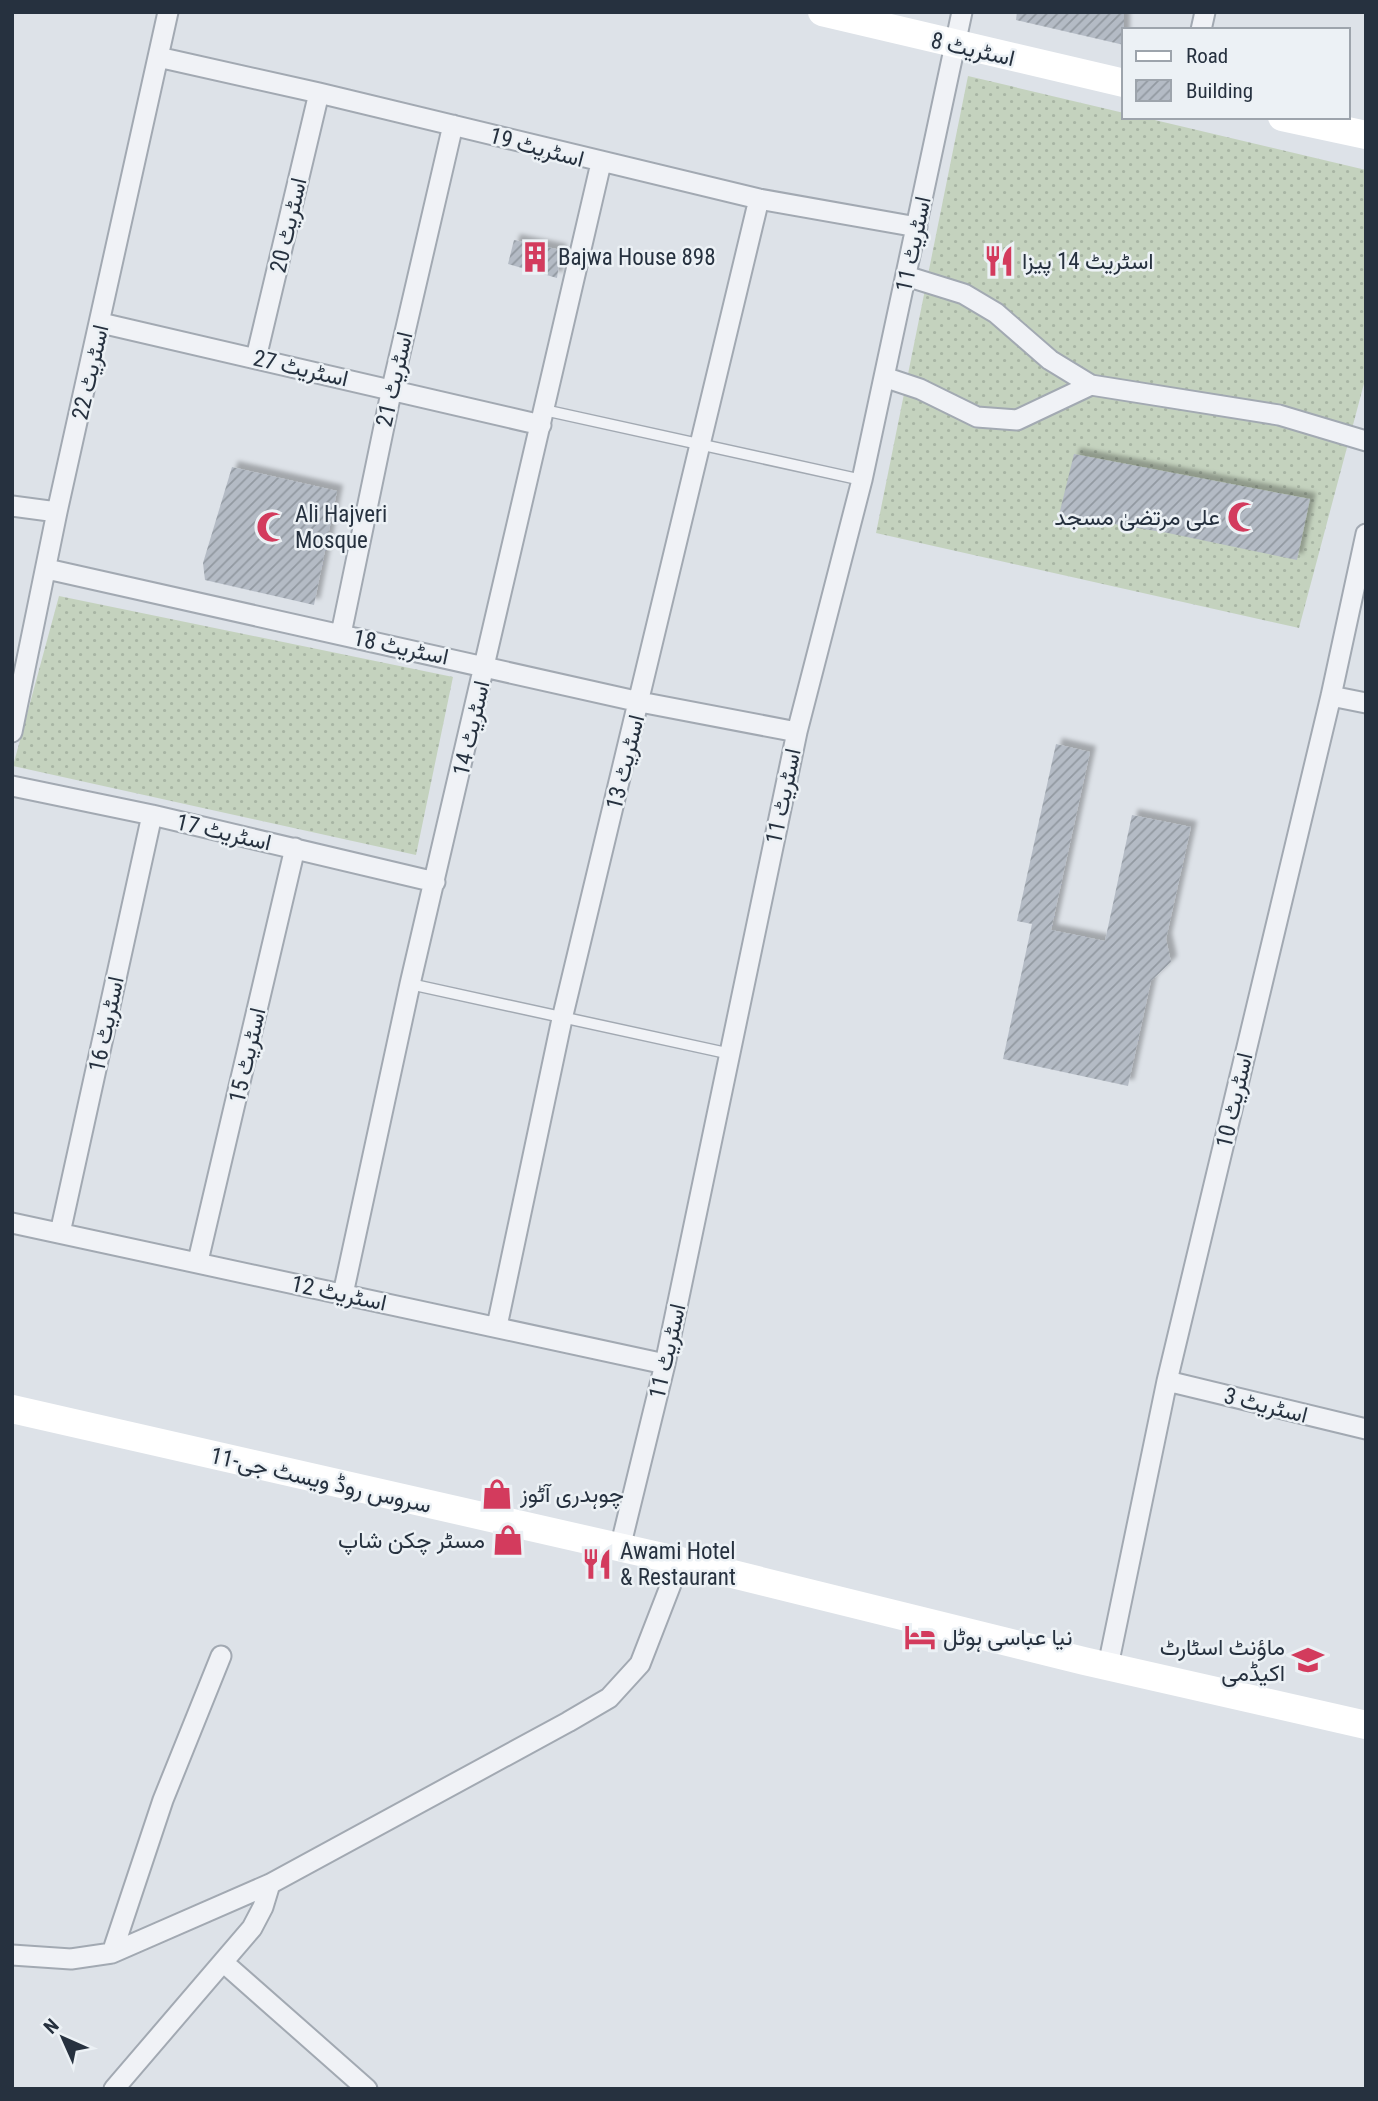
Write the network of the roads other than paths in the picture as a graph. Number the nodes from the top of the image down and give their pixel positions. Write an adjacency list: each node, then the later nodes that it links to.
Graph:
1 (168, 12): 5 (street, اسٹریٹ 22)
2 (822, 12): 4 (main road, اسٹریٹ 8)
3 (962, 12): 4 (street, اسٹریٹ 11)
4 (954, 46): 6 (main road, اسٹریٹ 8); 13 (street, اسٹریٹ 11)
5 (158, 57): 7 (street, اسٹریٹ 19); 15 (street, اسٹریٹ 22)
6 (1122, 83)
7 (319, 93): 9 (street, اسٹریٹ 19); 16 (street, اسٹریٹ 20)
8 (1291, 119): 10 (main road)
9 (453, 125): 11 (street, اسٹریٹ 19); 19 (street, اسٹریٹ 21)
10 (1366, 135)
11 (601, 163): 12 (street, اسٹریٹ 19); 20 (street, اسٹریٹ 14)
12 (759, 199): 13 (street, اسٹریٹ 19); 22 (street, اسٹریٹ 13)
13 (917, 227): 14 (street, اسٹریٹ 11)
14 (906, 276): 17 (street, اسٹریٹ 11); 18 (street)
15 (101, 323): 16 (street, اسٹریٹ 27); 25 (street, اسٹریٹ 22)
16 (256, 358): 19 (street, اسٹریٹ 27)
17 (884, 377): 18 (street); 23 (street, اسٹریٹ 11)
18 (1091, 385): 21 (street)
19 (391, 388): 20 (street, اسٹریٹ 27); 28 (street, اسٹریٹ 21)
20 (543, 417): 22 (lane); 29 (street, اسٹریٹ 14)
21 (1366, 441)
22 (697, 446): 23 (lane); 31 (street, اسٹریٹ 13)
23 (862, 480): 34 (street, اسٹریٹ 11)
24 (12, 506): 25 (street)
25 (57, 512): 27 (street, اسٹریٹ 22)
26 (1366, 534): 30 (street, اسٹریٹ 10)
27 (47, 569): 28 (street, اسٹریٹ 18); 33 (street, اسٹریٹ 22)
28 (341, 634): 29 (street, اسٹریٹ 18)
29 (486, 666): 31 (street, اسٹریٹ 18); 38 (street, اسٹریٹ 14)
30 (1331, 696): 32 (street); 48 (street, اسٹریٹ 10)
31 (640, 702): 34 (street, اسٹریٹ 18); 40 (street, اسٹریٹ 13)
32 (1366, 703)
33 (12, 732)
34 (797, 732): 41 (street, اسٹریٹ 11)
35 (12, 786): 36 (street, اسٹریٹ 17)
36 (152, 815): 37 (street, اسٹریٹ 17); 43 (street, اسٹریٹ 16)
37 (295, 848): 38 (street, اسٹریٹ 17); 44 (street, اسٹریٹ 15)
38 (435, 883): 39 (street, اسٹریٹ 14)
39 (410, 984): 40 (lane); 45 (street, اسٹریٹ 14)
40 (562, 1018): 41 (lane); 46 (street, اسٹریٹ 13)
41 (731, 1054): 47 (street, اسٹریٹ 11)
42 (12, 1223): 43 (street, اسٹریٹ 12)
43 (60, 1233): 44 (street, اسٹریٹ 12)
44 (198, 1261): 45 (street, اسٹریٹ 12)
45 (343, 1294): 46 (street, اسٹریٹ 12)
46 (497, 1326): 47 (street, اسٹریٹ 12)
47 (665, 1364): 51 (street, اسٹریٹ 11)
48 (1167, 1381): 50 (street, اسٹریٹ 3); 54 (street, اسٹریٹ 10)
49 (12, 1409): 51 (main road, سروس روڈ ویسٹ جی-11)
50 (1366, 1429)
51 (620, 1548): 52 (main road, سروس روڈ ویسٹ جی-11)
52 (680, 1561): 54 (main road, سروس روڈ ویسٹ جی-11); 56 (street)
53 (221, 1656): 57 (street)
54 (1108, 1666): 55 (main road, سروس روڈ ویسٹ جی-11)
55 (1366, 1725)
56 (270, 1884): 57 (street); 59 (street)
57 (112, 1952): 58 (street)
58 (12, 1955)
59 (223, 1962): 60 (street); 61 (street)
60 (114, 2089)
61 (368, 2089)

